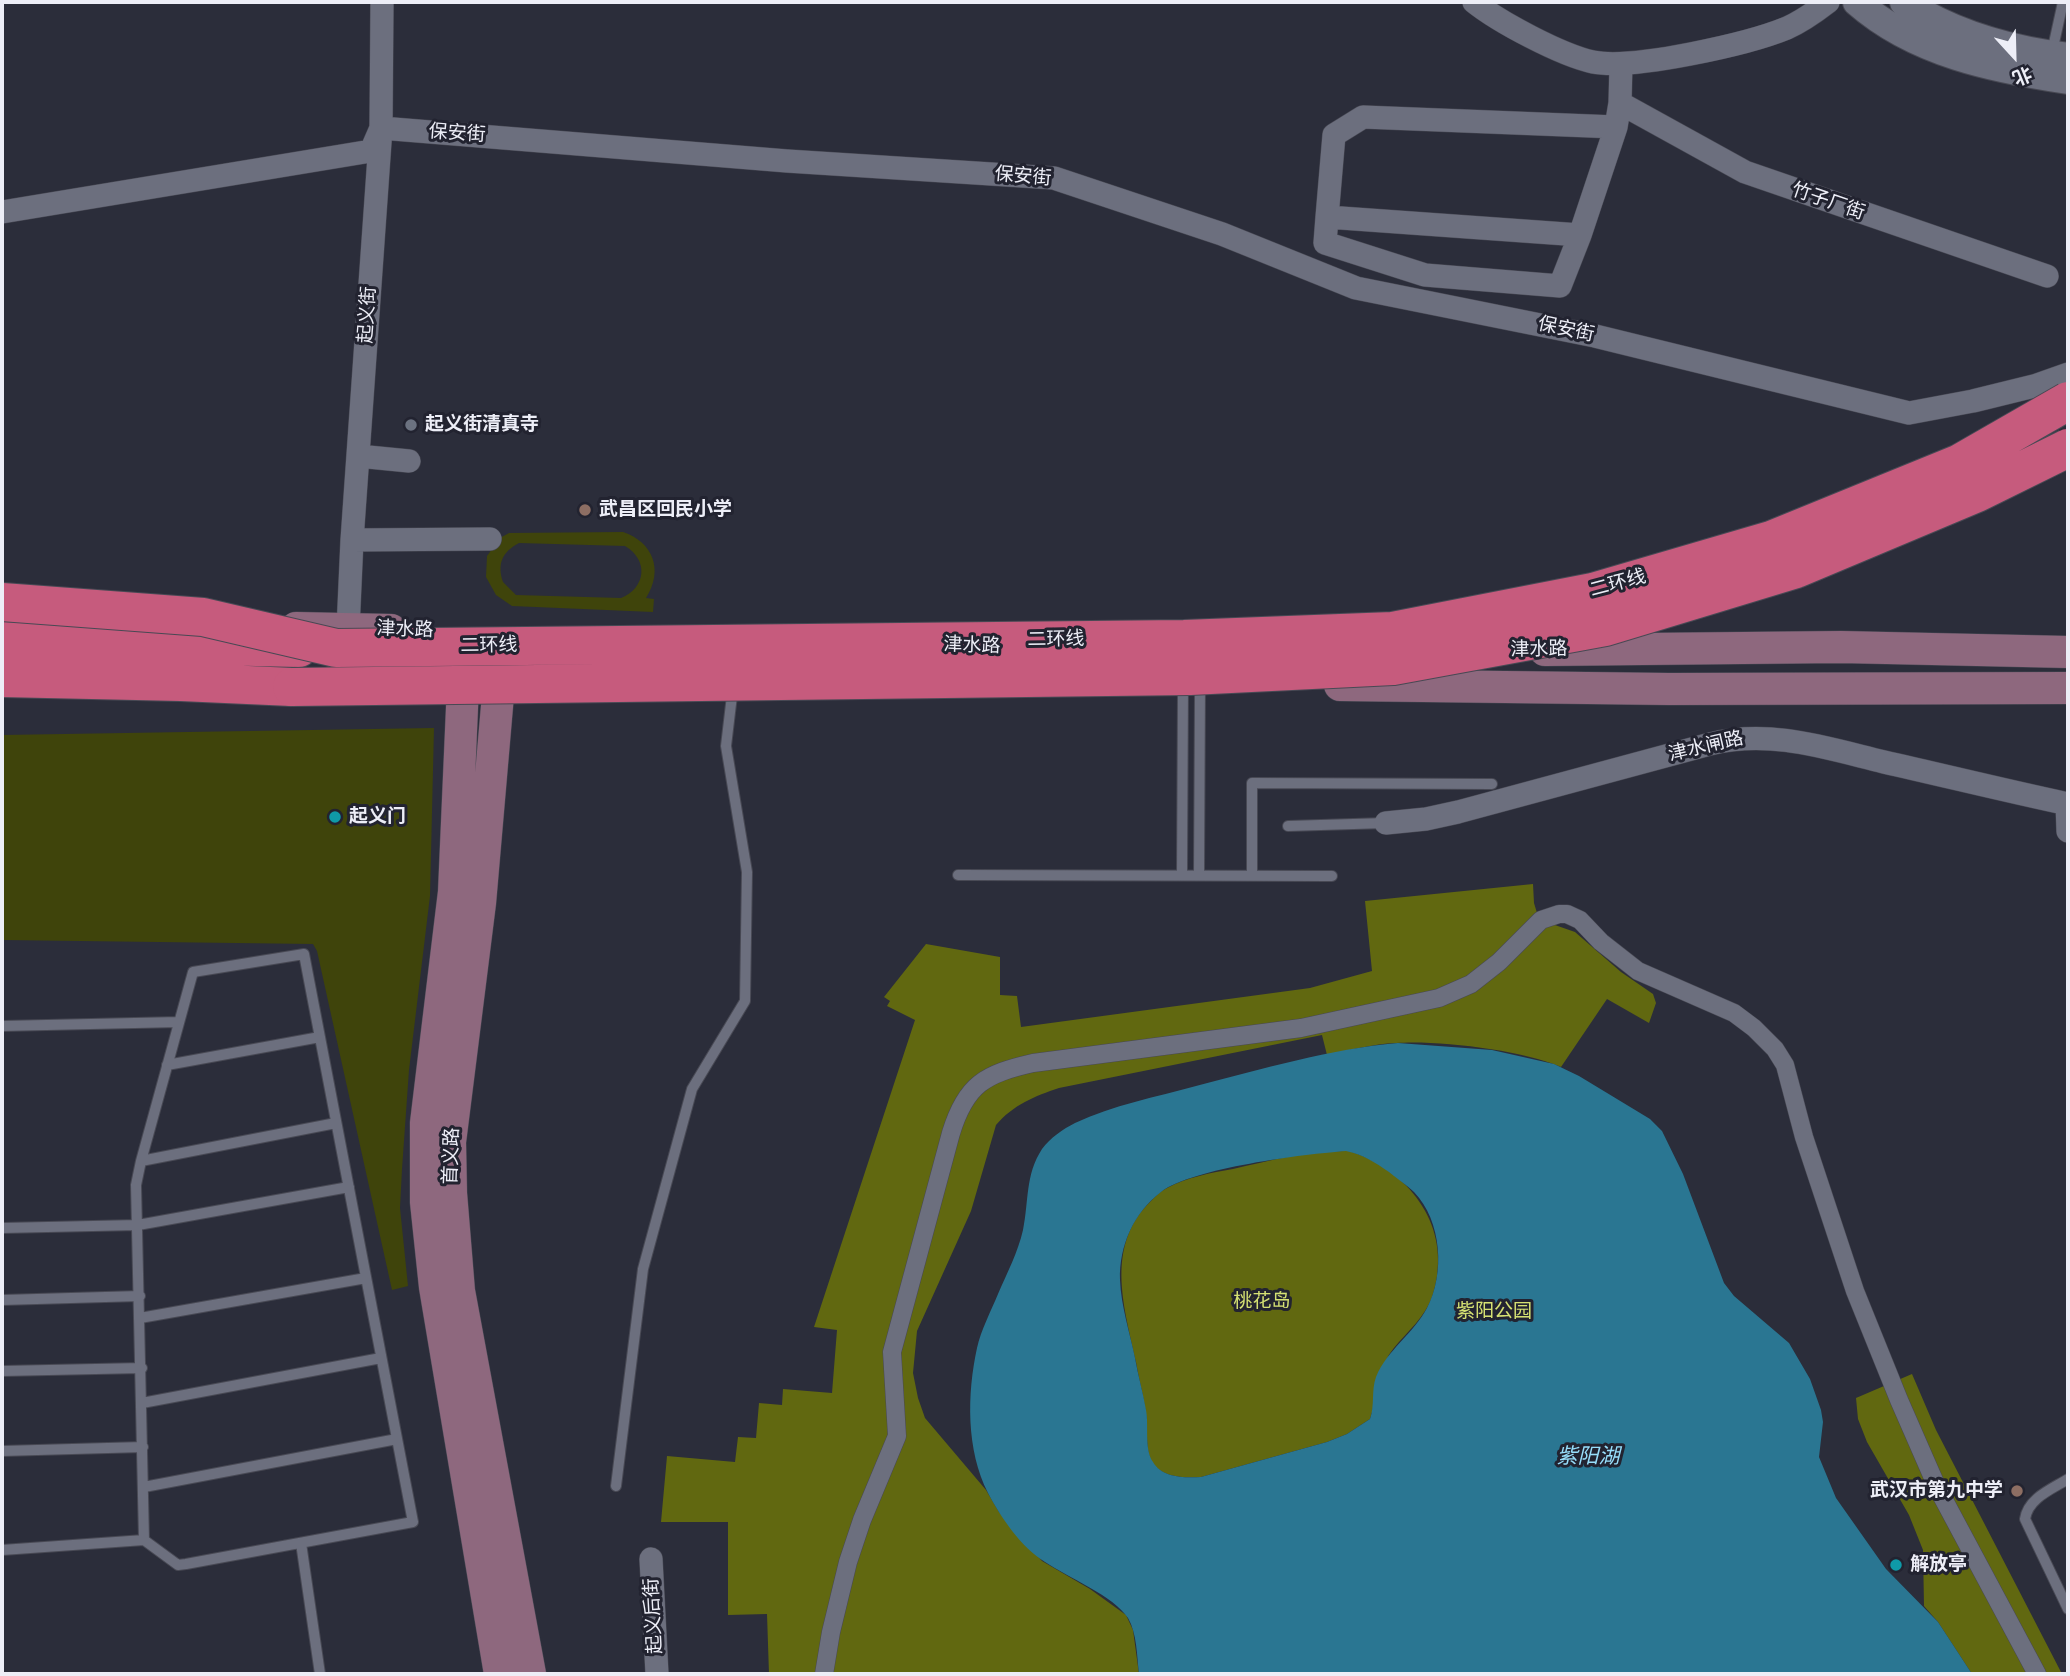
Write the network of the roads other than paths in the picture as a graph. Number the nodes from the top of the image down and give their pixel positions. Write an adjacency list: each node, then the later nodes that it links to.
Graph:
1 (382, 2): 12 (street, 起义街)
2 (1474, 2): 8 (street)
3 (1828, 2): 8 (street)
4 (1857, 2): 9 (street)
5 (2063, 2): 7 (lane)
6 (1916, 5): 7 (street)
7 (2060, 56)
8 (1621, 64): 10 (street)
9 (2068, 80)
10 (1620, 103): 11 (street); 16 (street, 竹子厂街)
11 (1616, 127): 14 (street); 15 (street)
12 (382, 128): 13 (street); 17 (street, 保安街); 20 (street, 起义街)
13 (2, 212)
14 (1327, 217): 15 (street); 15 (street)
15 (1580, 235)
16 (2047, 276)
17 (2068, 374)
18 (2068, 401): 28 (highway, 二环线, bridge)
19 (2068, 448): 35 (highway, 二环线, bridge)
20 (358, 456): 21 (street); 23 (street, 起义街)
21 (409, 461)
22 (490, 539): 23 (street)
23 (352, 540): 28 (street, 起义街)
24 (2, 602): 28 (highway, bridge)
25 (2, 624): 28 (main road, 津水路)
26 (466, 632): 27 (main road, 津水路); 28 (main road, 津水路); 31 (main road, 首义路)
27 (503, 633): 30 (main road, 津水路); 32 (main road, 首义路)
28 (342, 638): 29 (highway, 二环线, bridge)
29 (2, 642)
30 (2068, 652)
31 (463, 673): 32 (main road, 津水路); 33 (main road, 津水路); 80 (main road, 首义路)
32 (500, 674): 34 (main road, 津水路); 81 (main road, 首义路)
33 (2, 678): 35 (highway, 二环线)
34 (734, 678): 36 (main road, 津水路); 70 (lane)
35 (181, 682): 38 (highway)
36 (1191, 683): 37 (main road, 津水路); 45 (lane); 46 (lane)
37 (2068, 688)
38 (2, 702)
39 (1492, 784): 47 (lane)
40 (2068, 804): 41 (street, 津水闸路); 43 (street)
41 (1386, 823): 42 (lane)
42 (1288, 826)
43 (2068, 831)
44 (958, 875): 46 (lane)
45 (1199, 875): 46 (lane); 47 (lane)
46 (1182, 876)
47 (1251, 876): 48 (lane)
48 (1332, 876)
49 (179, 1022): 50 (lane); 51 (lane); 52 (lane)
50 (2, 1026)
51 (320, 1037): 52 (lane); 53 (lane)
52 (167, 1065): 54 (lane)
53 (336, 1123): 54 (lane); 55 (lane)
54 (141, 1161): 56 (lane)
55 (349, 1187): 56 (lane); 58 (lane)
56 (138, 1225): 57 (lane); 59 (lane)
57 (2, 1228)
58 (366, 1278): 61 (lane); 62 (lane)
59 (139, 1296): 60 (lane); 61 (lane)
60 (2, 1300)
61 (140, 1318): 63 (lane)
62 (381, 1358): 65 (lane); 66 (lane)
63 (142, 1368): 64 (lane); 65 (lane)
64 (2, 1371)
65 (142, 1403): 67 (lane)
66 (397, 1439): 71 (lane); 73 (lane)
67 (143, 1447): 68 (lane); 71 (lane)
68 (2, 1451)
69 (2068, 1479): 77 (lane)
70 (617, 1486)
71 (144, 1487): 72 (lane)
72 (144, 1540): 73 (lane); 74 (lane)
73 (301, 1543): 79 (lane)
74 (2, 1550)
75 (651, 1559): 82 (street, 起义后街)
76 (2068, 1580): 77 (lane)
77 (2057, 1586): 78 (lane)
78 (2068, 1609)
79 (320, 1674)
80 (500, 1674)
81 (530, 1674)
82 (657, 1674)
83 (824, 1674): 84 (street)
84 (2037, 1674)

